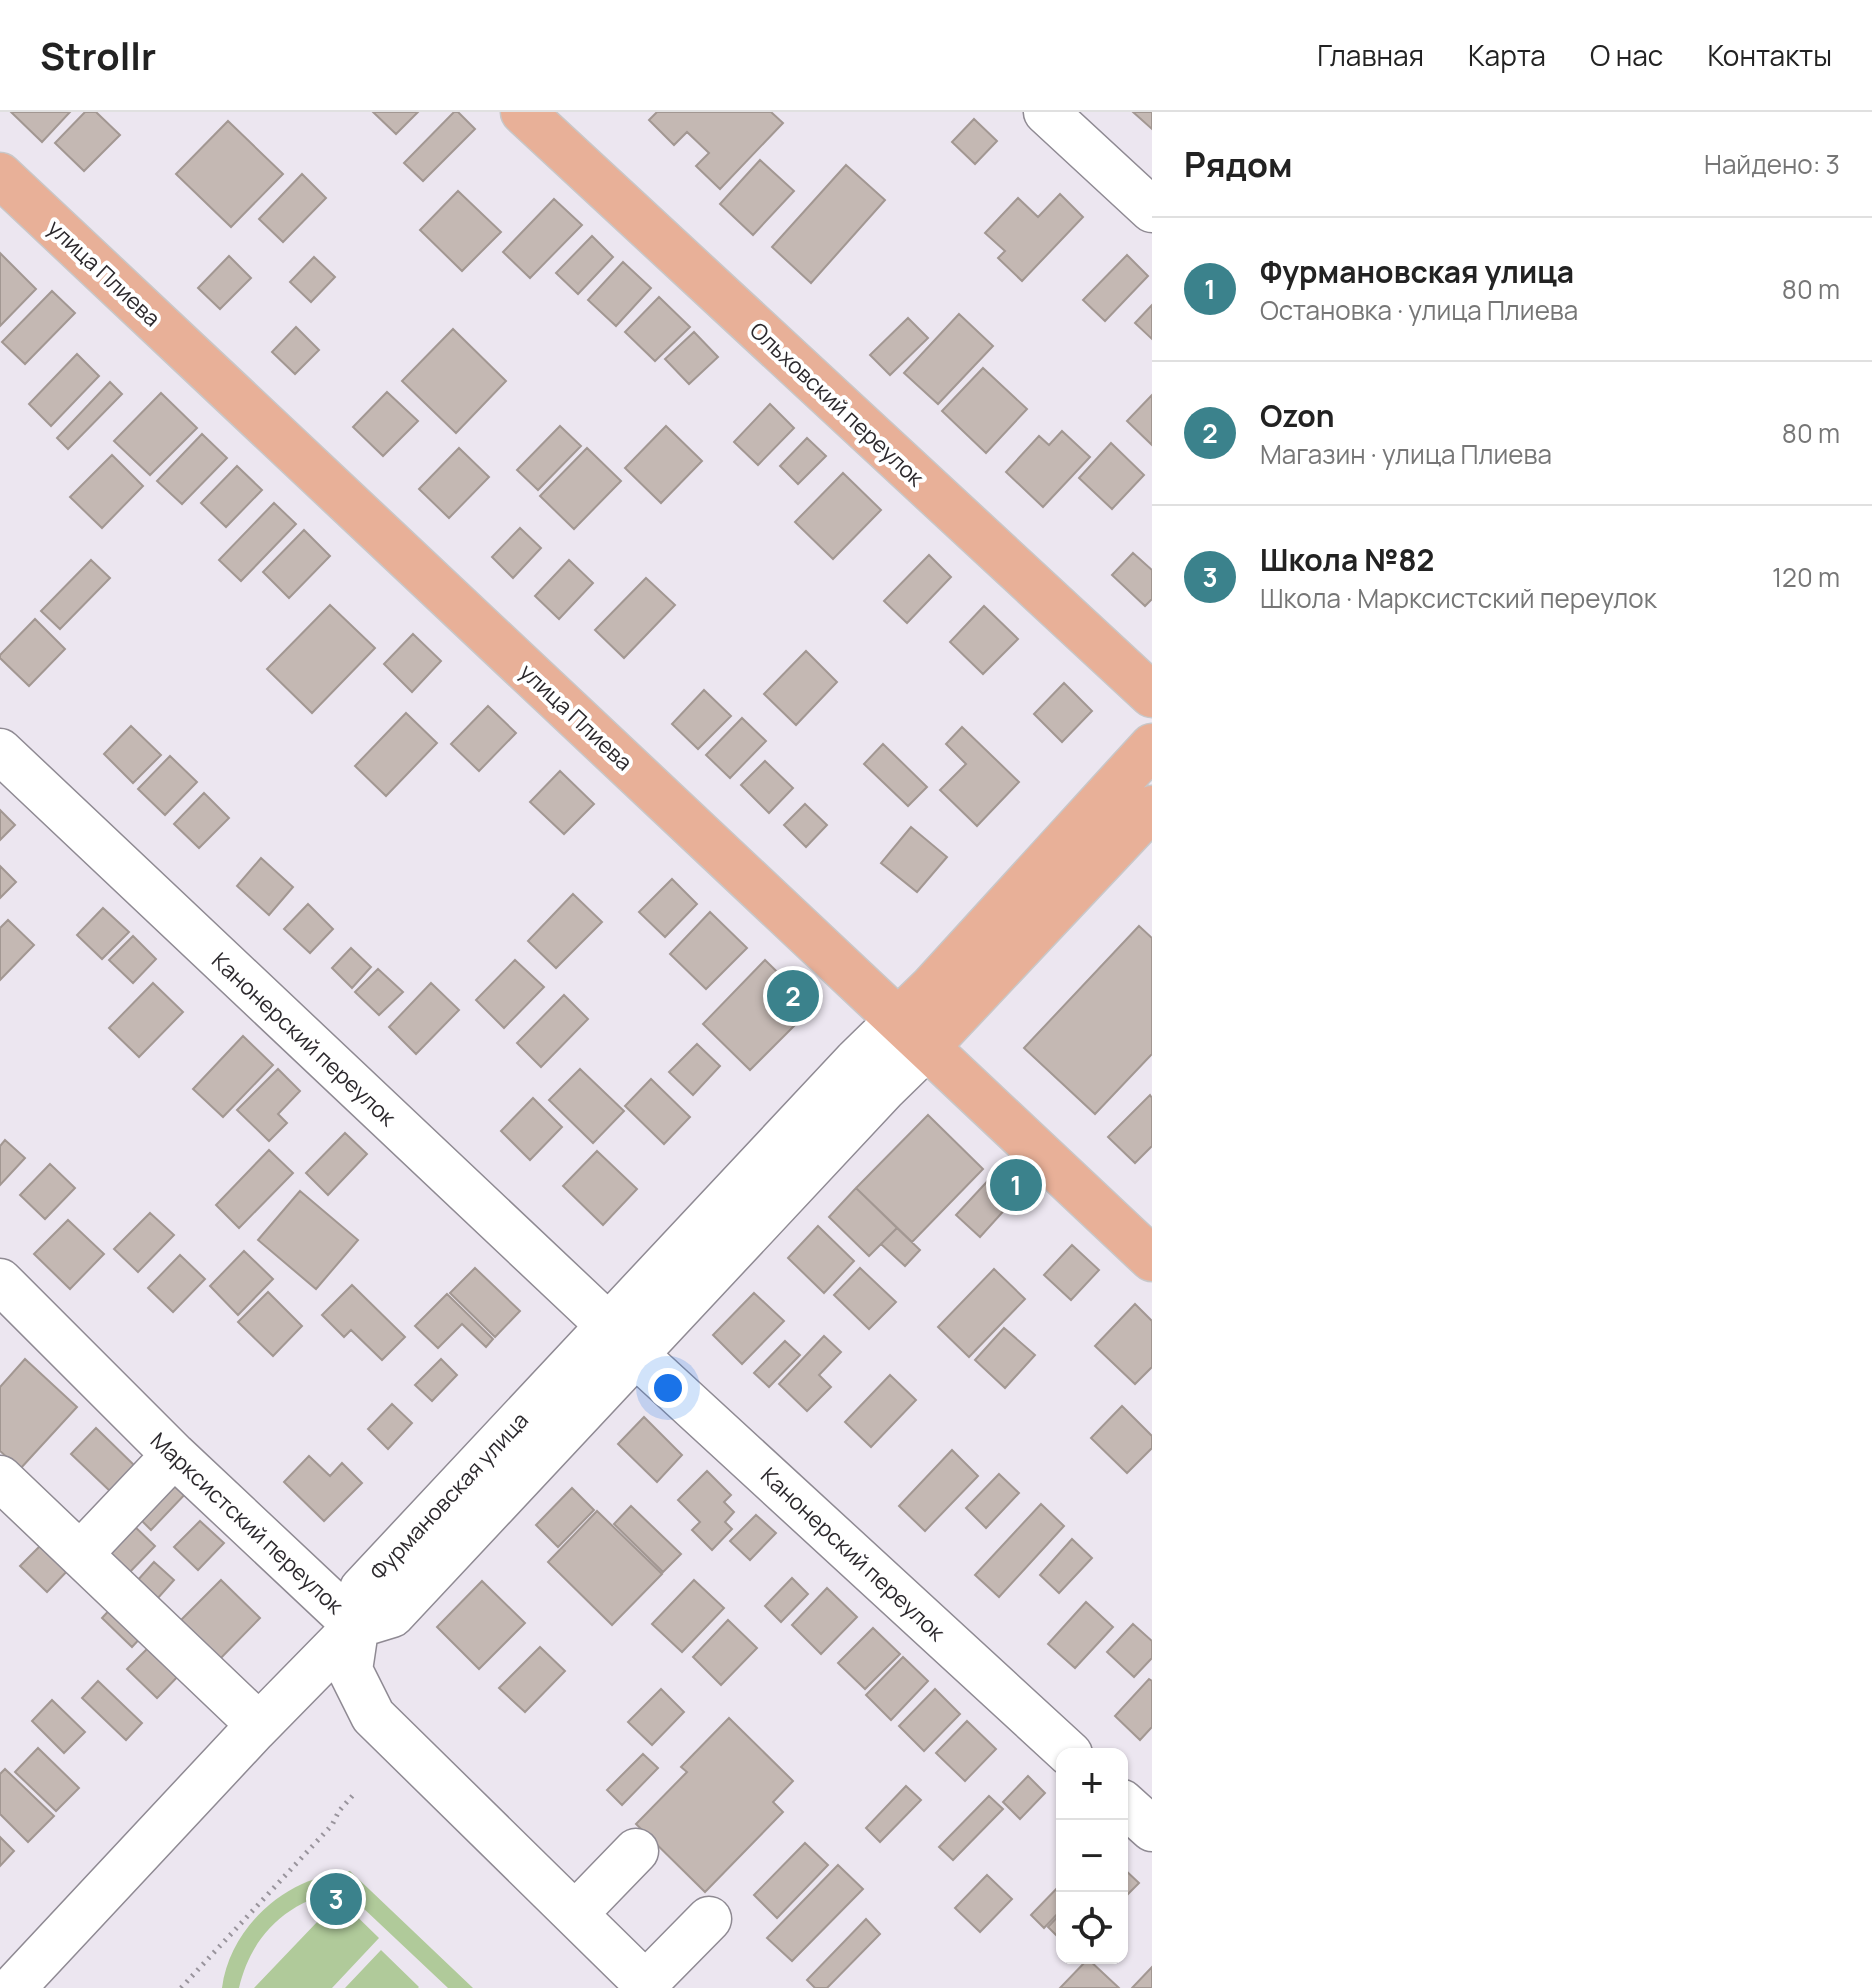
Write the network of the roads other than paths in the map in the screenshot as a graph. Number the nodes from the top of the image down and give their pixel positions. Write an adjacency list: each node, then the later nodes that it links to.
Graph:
1 (523, 112): 5 (main road, Ольховский переулок)
2 (1046, 112): 4 (street)
3 (0, 175): 9 (main road, улица Плиева)
4 (1152, 210)
5 (1152, 695)
6 (1152, 746): 9 (main road, Фурмановская улица)
7 (0, 751): 12 (street, Канонерский переулок)
8 (1152, 808): 9 (main road, Фурмановская улица)
9 (913, 1033): 10 (main road, улица Плиева); 12 (street, Фурмановская улица)
10 (1152, 1259)
11 (0, 1281): 13 (street, Марксистский переулок)
12 (622, 1340): 16 (street, Фурмановская улица); 18 (street, Канонерский переулок)
13 (174, 1455): 15 (street); 16 (street, Марксистский переулок)
14 (0, 1478): 15 (street)
15 (80, 1554): 17 (street)
16 (356, 1626): 17 (street); 22 (street, Марксистский переулок)
17 (259, 1725): 25 (street)
18 (1064, 1748)
19 (1128, 1807): 20 (street)
20 (1152, 1829)
21 (636, 1851): 22 (street)
22 (575, 1914): 24 (street, Марксистский переулок)
23 (709, 1919): 24 (street)
24 (648, 1986)
25 (13, 1988)

